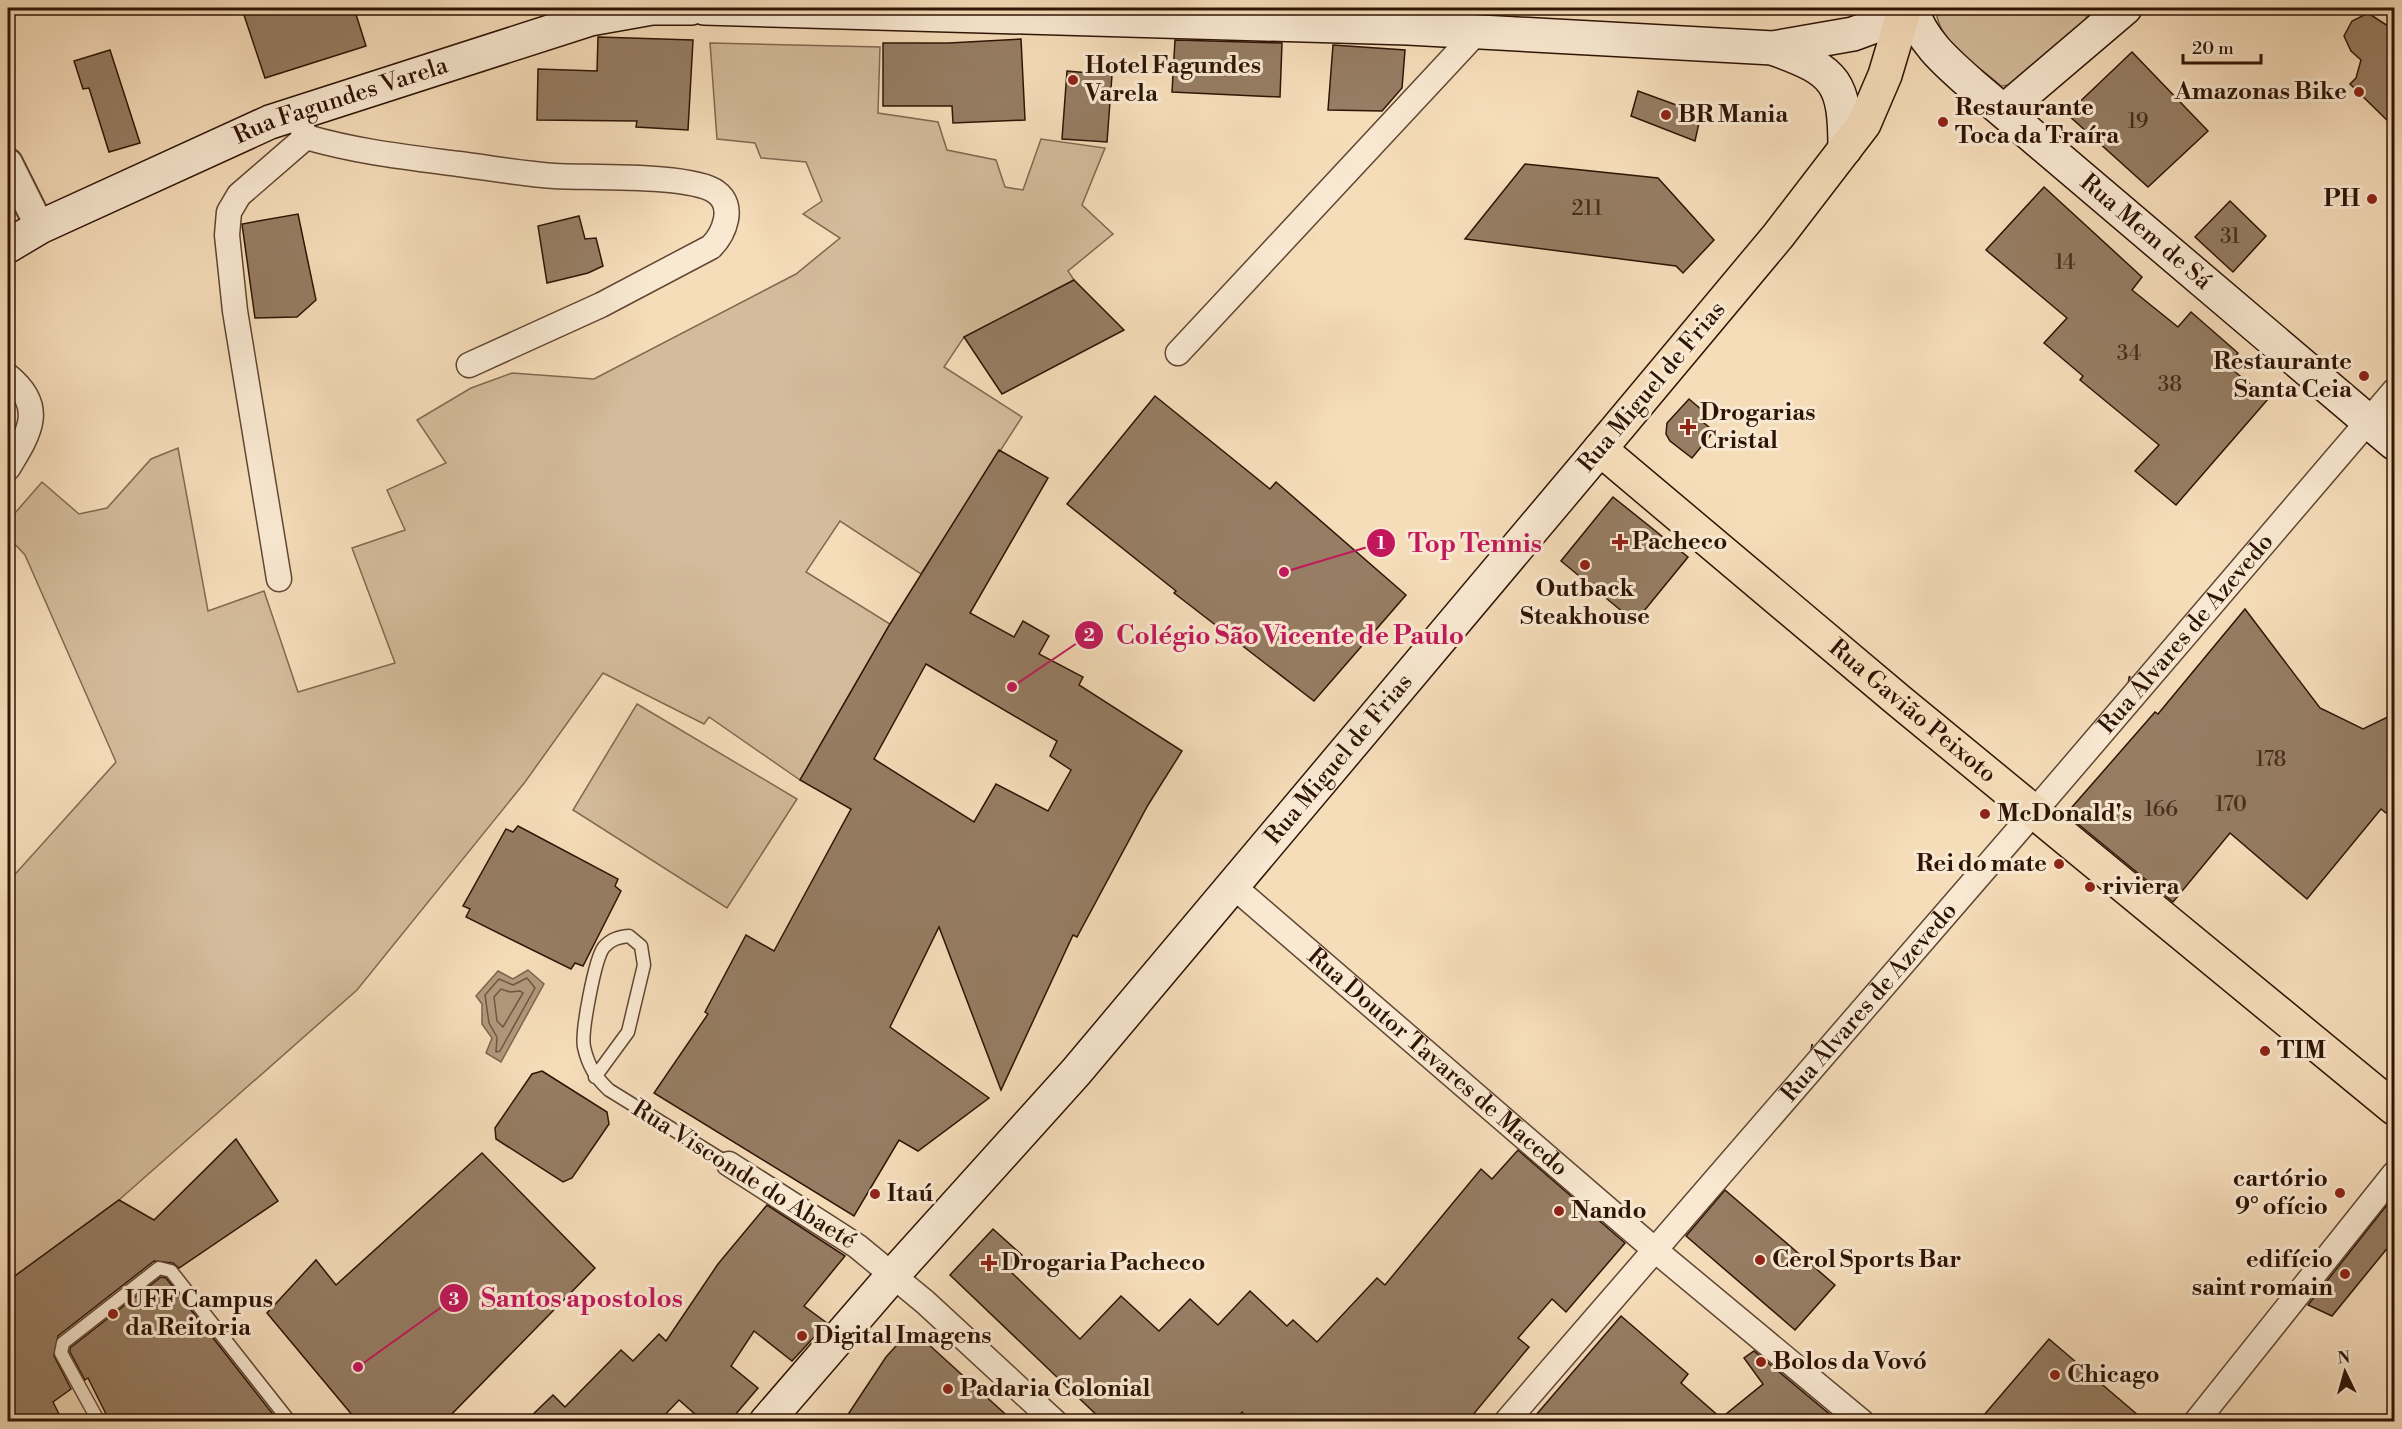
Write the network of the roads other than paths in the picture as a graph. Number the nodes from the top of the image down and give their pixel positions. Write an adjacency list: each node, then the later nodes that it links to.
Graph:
1 (691, 8): 10 (main road, Rua Fagundes Varela)
2 (704, 8): 7 (main road)
3 (1897, 8): 8 (main road)
4 (1905, 8): 11 (main road, Rua Miguel de Frias)
5 (1911, 8): 9 (main road, Rua Mem de Sá)
6 (2125, 8): 9 (main road)
7 (1478, 31): 8 (main road); 15 (street)
8 (1773, 48): 11 (main road)
9 (2004, 111): 19 (main road, Rua Mem de Sá)
10 (301, 125): 13 (main road, Rua Fagundes Varela); 16 (street); 23 (street)
11 (1845, 149): 21 (main road, Rua Miguel de Frias)
12 (8, 163): 13 (street)
13 (40, 227): 14 (main road, Rua Fagundes Varela)
14 (8, 246)
15 (1178, 353)
16 (469, 365)
17 (8, 376): 22 (street)
18 (2394, 391): 19 (street, Rua Álvares de Azevedo)
19 (2368, 420): 20 (main road, Rua Mem de Sá); 24 (street, Rua Álvares de Azevedo)
20 (2394, 443)
21 (1600, 449): 24 (main road, Rua Gavião Peixoto); 25 (main road, Rua Miguel de Frias)
22 (8, 468)
23 (279, 579)
24 (2034, 812): 27 (main road, Rua Gavião Peixoto); 30 (street, Rua Álvares de Azevedo)
25 (1233, 886): 30 (street, Rua Doutor Tavares de Macedo); 31 (main road, Rua Miguel de Frias)
26 (595, 1077): 26 (lane); 28 (lane, Rua Visconde do Abaeté)
27 (2394, 1108)
28 (729, 1164): 31 (street, Rua Visconde do Abaeté)
29 (2394, 1174): 38 (street)
30 (1655, 1250): 36 (street, Rua Álvares de Azevedo); 37 (street, Rua Doutor Tavares de Macedo)
31 (893, 1275): 34 (main road, Rua Miguel de Frias); 35 (street, Rua Visconde do Abaeté)
32 (99, 1422): 33 (lane)
33 (291, 1422)
34 (766, 1422)
35 (1055, 1422)
36 (1506, 1422)
37 (1862, 1422)
38 (2196, 1422)

